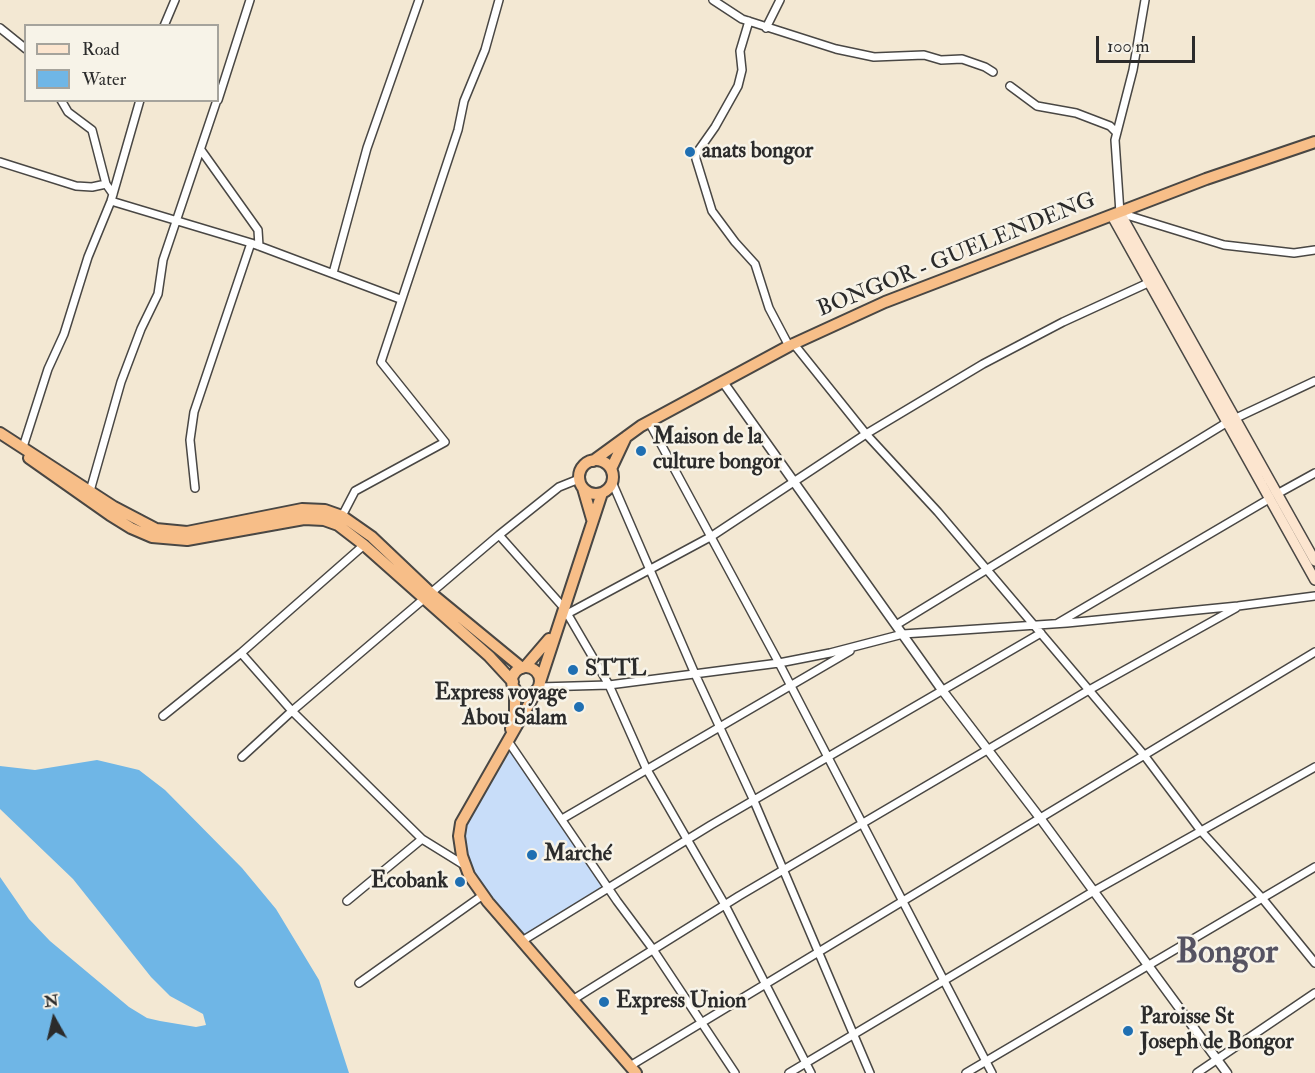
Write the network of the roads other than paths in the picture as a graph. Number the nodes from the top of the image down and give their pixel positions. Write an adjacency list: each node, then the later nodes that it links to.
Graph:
1 (175, 0): 9 (street)
2 (250, 0): 15 (street)
3 (419, 0): 29 (street)
4 (499, 0): 31 (street)
5 (713, 0): 8 (street)
6 (780, 0): 11 (street)
7 (1146, 0): 19 (street)
8 (749, 21): 11 (street); 32 (street)
9 (165, 24)
10 (0, 28): 12 (street)
11 (766, 28): 13 (street)
12 (24, 47)
13 (993, 72)
14 (1010, 86): 19 (street)
15 (219, 94)
16 (62, 102): 23 (street)
17 (139, 102): 24 (street)
18 (216, 102): 21 (street)
19 (1116, 132): 25 (street)
20 (1315, 142): 25 (highway, BONGOR - GUELENDENG)
21 (201, 150): 26 (street); 27 (street)
22 (0, 162): 23 (street)
23 (106, 184): 24 (street)
24 (112, 198): 26 (street); 40 (street)
25 (1116, 214): 28 (street); 30 (main road); 32 (highway, BONGOR - GUELENDENG); 35 (main road)
26 (177, 221): 27 (street); 48 (street)
27 (255, 245): 29 (street); 47 (street)
28 (1315, 250)
29 (333, 273): 31 (street)
30 (1148, 282): 35 (main road); 37 (street)
31 (400, 299): 51 (street)
32 (791, 345): 34 (highway, BONGOR - GUELENDENG); 37 (street)
33 (1315, 381): 35 (street)
34 (723, 382): 36 (highway, BONGOR - GUELENDENG); 44 (street)
35 (1230, 421): 50 (main road); 57 (street)
36 (649, 422): 39 (highway, BONGOR - GUELENDENG); 54 (street)
37 (866, 434): 44 (street); 57 (street)
38 (0, 435): 40 (highway); 55 (highway)
39 (627, 435): 41 (highway, BONGOR - GUELENDENG); 42 (highway)
40 (24, 447): 48 (highway)
41 (593, 461): 42 (highway); 46 (highway)
42 (611, 469): 45 (highway)
43 (1315, 473): 50 (street)
44 (795, 481): 54 (street); 65 (street)
45 (612, 482): 49 (highway); 58 (street)
46 (581, 484): 49 (highway); 52 (highway); 53 (street)
47 (195, 488)
48 (90, 490): 51 (highway)
49 (602, 493): 52 (highway)
50 (1273, 497): 56 (main road); 59 (main road); 64 (street)
51 (342, 516): 61 (highway)
52 (592, 525): 63 (highway)
53 (499, 535): 61 (street); 63 (street)
54 (712, 536): 58 (street); 73 (street)
55 (364, 545): 61 (highway); 72 (street)
56 (1315, 561)
57 (986, 570): 65 (street); 66 (street)
58 (650, 571): 63 (street); 75 (street)
59 (1315, 580)
60 (1315, 596): 62 (street)
61 (428, 597): 74 (highway); 77 (highway); 82 (street)
62 (1238, 606): 64 (street); 81 (street)
63 (565, 611): 67 (highway); 76 (street)
64 (1056, 624): 66 (street)
65 (896, 625): 69 (street)
66 (1035, 625): 68 (street); 69 (street)
67 (556, 628): 74 (highway); 78 (highway)
68 (1041, 633): 80 (street); 81 (street)
69 (903, 634): 70 (street); 80 (street)
70 (858, 646): 73 (street); 79 (street)
71 (1315, 652): 87 (street)
72 (241, 653): 82 (street); 83 (street)
73 (779, 663): 75 (street); 79 (street)
74 (524, 668): 77 (highway); 78 (highway)
75 (695, 674): 76 (street); 84 (street)
76 (609, 685): 78 (street); 91 (street)
77 (514, 686): 78 (highway); 85 (highway)
78 (538, 686): 85 (highway)
79 (789, 686): 84 (street); 89 (street)
80 (942, 690): 86 (street); 89 (street)
81 (1089, 690): 86 (street); 87 (street)
82 (292, 711): 88 (street); 98 (street)
83 (164, 716)
84 (720, 726): 91 (street); 92 (street)
85 (508, 741): 94 (street); 99 (highway)
86 (986, 750): 93 (street); 95 (street)
87 (1144, 755): 93 (street); 96 (street)
88 (242, 758)
89 (828, 759): 92 (street); 95 (street)
90 (1315, 767): 96 (street)
91 (646, 768): 94 (street); 97 (street)
92 (754, 801): 97 (street); 101 (street)
93 (1040, 818): 103 (street); 107 (street)
94 (562, 819): 102 (street)
95 (863, 824): 101 (street); 107 (street)
96 (1201, 831): 103 (street); 105 (street)
97 (688, 839): 102 (street); 108 (street)
98 (422, 840): 99 (street); 106 (street)
99 (465, 866): 104 (highway)
100 (1315, 867): 105 (street)
101 (784, 870): 108 (street); 111 (street)
102 (608, 887): 109 (street); 110 (street)
103 (1094, 891): 113 (street); 114 (street)
104 (483, 895): 109 (highway); 115 (street)
105 (1262, 898): 112 (street); 113 (street)
106 (347, 901)
107 (904, 901): 111 (street); 114 (street)
108 (725, 905): 110 (street); 116 (street)
109 (522, 941): 118 (highway)
110 (652, 948): 118 (street); 119 (street)
111 (819, 952): 116 (street); 120 (street)
112 (1315, 963)
113 (1146, 965): 121 (street); 122 (street)
114 (943, 982): 120 (street); 122 (street)
115 (359, 983)
116 (765, 984): 119 (street); 123 (street)
117 (1315, 993): 121 (street)
118 (574, 999): 124 (highway)
119 (702, 1024): 124 (street); 125 (street)
120 (854, 1036): 123 (street); 128 (street)
121 (1217, 1059): 131 (street); 132 (street)
122 (986, 1061): 129 (street); 130 (street)
123 (806, 1063): 126 (street); 127 (street)
124 (633, 1069)
125 (735, 1073)
126 (789, 1073)
127 (811, 1073)
128 (870, 1073)
129 (966, 1073)
130 (992, 1073)
131 (1197, 1073)
132 (1227, 1073)

